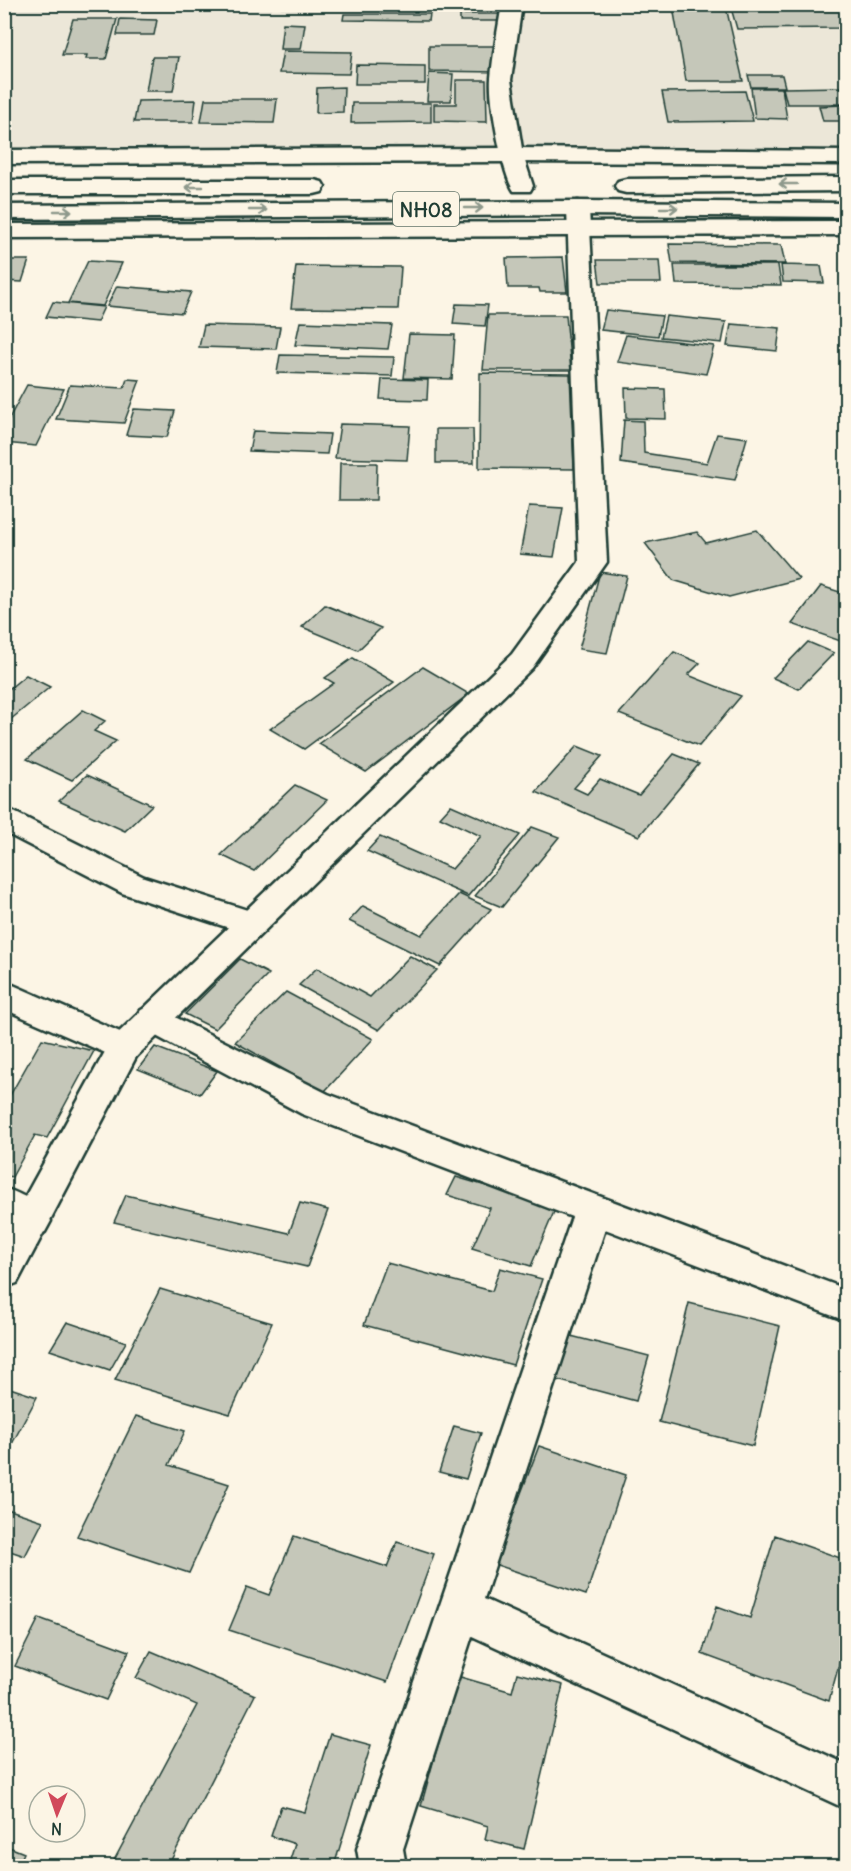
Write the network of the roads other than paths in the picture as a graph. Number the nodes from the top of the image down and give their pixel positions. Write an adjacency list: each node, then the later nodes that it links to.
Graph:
1 (512, 4): 2 (main road)
2 (512, 155): 3 (main road); 4 (main road); 7 (main road)
3 (4, 157)
4 (846, 158)
5 (846, 184): 9 (main road, one-way to 9)
6 (499, 186): 7 (main road)
7 (522, 186): 8 (main road)
8 (546, 186)
9 (603, 186)
10 (4, 187): 11 (main road, one-way to 10)
11 (334, 187)
12 (846, 210): 14 (main road, NH08, one-way to 12)
13 (4, 212): 14 (main road, NH08, one-way to 14)
14 (577, 218): 15 (main road); 16 (main road); 18 (main road)
15 (846, 228)
16 (4, 231)
17 (4, 818): 18 (main road)
18 (251, 923): 20 (main road)
19 (4, 994): 21 (main road)
20 (153, 1019): 21 (main road); 22 (main road)
21 (124, 1048): 23 (main road)
22 (593, 1208): 25 (main road); 26 (main road)
23 (18, 1212): 24 (main road)
24 (4, 1272)
25 (846, 1305)
26 (460, 1609): 27 (main road); 28 (main road)
27 (846, 1786)
28 (383, 1866)

